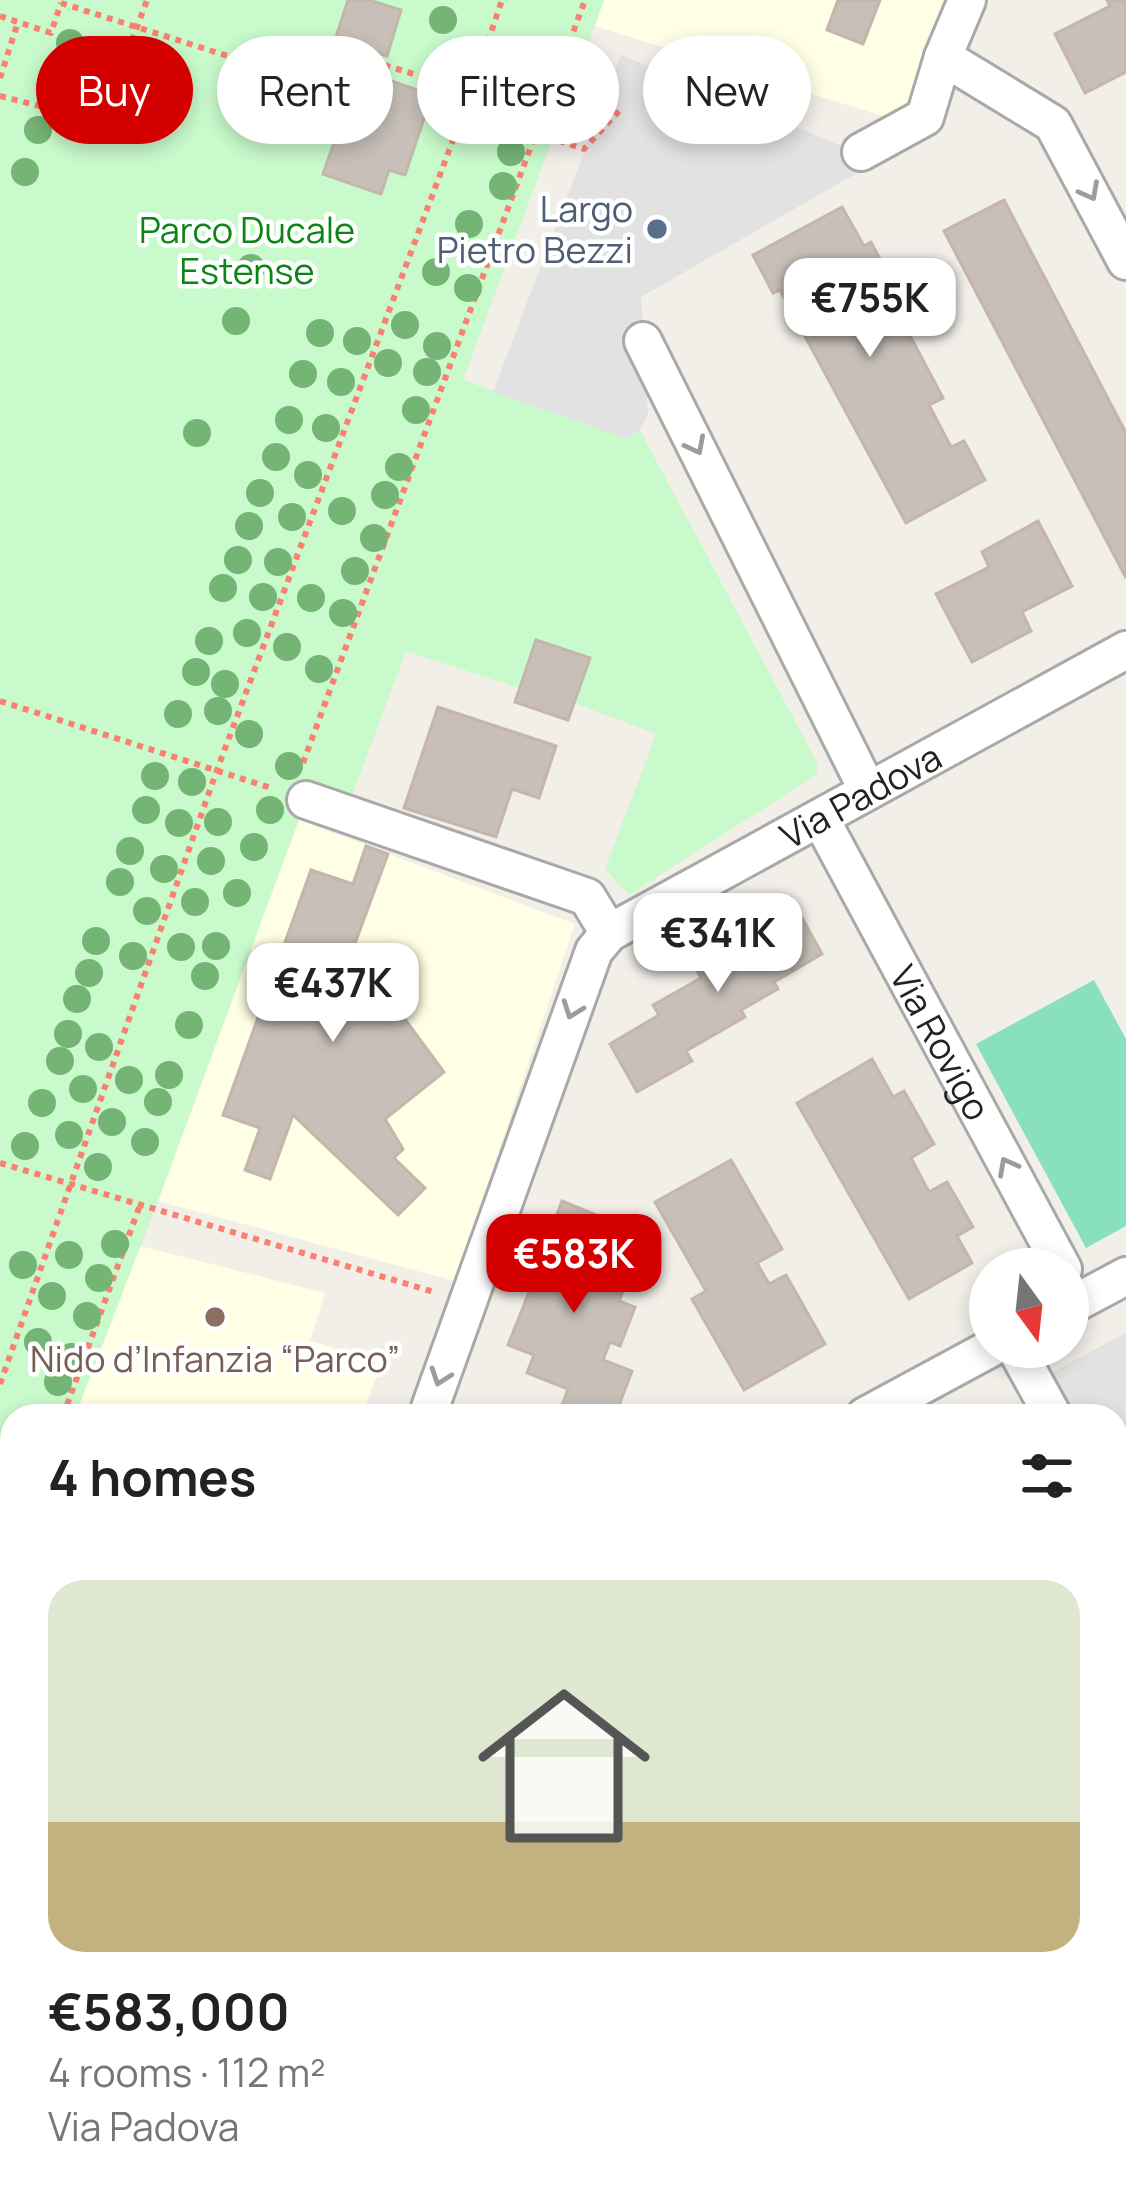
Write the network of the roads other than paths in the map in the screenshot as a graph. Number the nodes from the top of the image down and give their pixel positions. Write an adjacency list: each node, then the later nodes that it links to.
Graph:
1 (968, 0): 2 (street)
2 (943, 57): 3 (street); 4 (street, one-way to 4)
3 (861, 152)
4 (1126, 261)
5 (644, 341): 7 (street, one-way to 7)
6 (1126, 650): 7 (street, Via Padova)
7 (868, 791): 9 (street, Via Padova)
8 (299, 797): 10 (street)
9 (820, 818): 10 (street, Via Padova); 11 (street, Via Rovigo, one-way to 9)
10 (609, 933): 16 (street, one-way to 16)
11 (1048, 1248)
12 (1126, 1276): 13 (street)
13 (1089, 1285)
14 (969, 1360): 17 (street)
15 (1027, 1368): 18 (street)
16 (431, 1404)
17 (888, 1404)
18 (1046, 1404)

